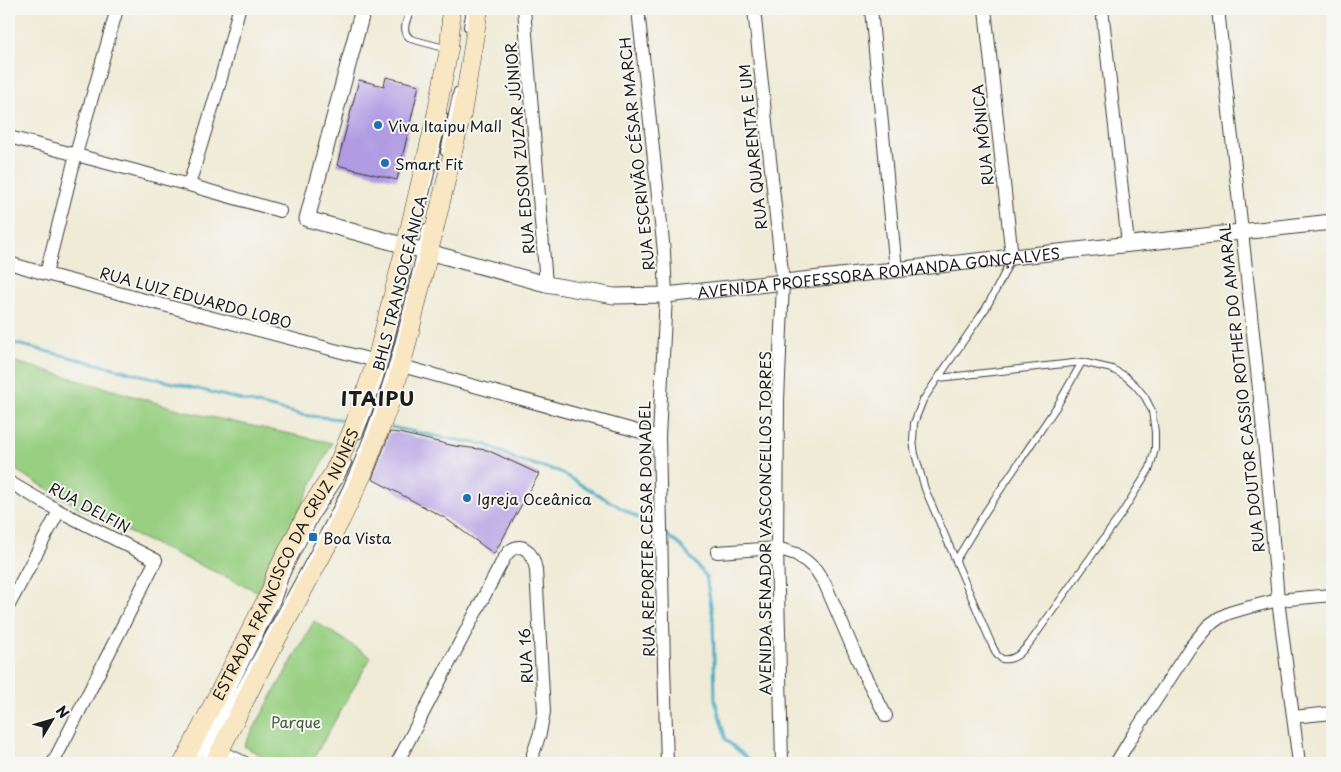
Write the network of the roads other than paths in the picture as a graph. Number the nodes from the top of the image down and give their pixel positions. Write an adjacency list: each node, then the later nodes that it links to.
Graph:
1 (117, 9): 21 (street)
2 (239, 9): 23 (street)
3 (363, 9): 28 (street, AVENIDA PROFESSORA ROMANDA GONÇALVES)
4 (411, 9): 16 (lane)
5 (470, 9): 15 (lane)
6 (478, 9): 28 (main road, ESTRADA FRANCISCO DA CRUZ NUNES)
7 (524, 9): 35 (street, RUA EDSON ZUZAR JÚNIOR)
8 (638, 9): 36 (street, RUA ESCRIVÃO CÉSAR MARCH)
9 (754, 9): 34 (street, RUA QUARENTA E UM)
10 (870, 9): 32 (street)
11 (985, 9): 29 (street, RUA MÔNICA)
12 (1102, 9): 27 (street)
13 (1218, 9): 26 (street, RUA DOUTOR CASSIO ROTHER DO AMARAL)
14 (454, 13): 16 (main road, ESTRADA FRANCISCO DA CRUZ NUNES); 18 (lane)
15 (466, 36)
16 (449, 49): 28 (main road, ESTRADA FRANCISCO DA CRUZ NUNES)
17 (458, 87): 22 (lane)
18 (448, 96)
19 (446, 105): 28 (lane, BHLS TRANSOCEÂNICA)
20 (9, 137): 21 (street)
21 (76, 154): 23 (street); 33 (street)
22 (443, 155)
23 (189, 185): 24 (street)
24 (280, 211)
25 (1332, 222): 26 (street, AVENIDA PROFESSORA ROMANDA GONÇALVES)
26 (1242, 232): 27 (street, AVENIDA PROFESSORA ROMANDA GONÇALVES); 50 (street, RUA DOUTOR CASSIO ROTHER DO AMARAL)
27 (1128, 244): 29 (street, AVENIDA PROFESSORA ROMANDA GONÇALVES)
28 (416, 249): 35 (street, AVENIDA PROFESSORA ROMANDA GONÇALVES); 37 (main road, ESTRADA FRANCISCO DA CRUZ NUNES); 39 (main road, ESTRADA FRANCISCO DA CRUZ NUNES); 60 (lane, BHLS TRANSOCEÂNICA)
29 (1012, 257): 32 (street, AVENIDA PROFESSORA ROMANDA GONÇALVES); 40 (lane)
30 (9, 263): 33 (street, RUA LUIZ EDUARDO LOBO)
31 (409, 267): 42 (lane, BHLS TRANSOCEÂNICA)
32 (896, 270): 34 (street, AVENIDA PROFESSORA ROMANDA GONÇALVES)
33 (46, 274): 37 (street, RUA LUIZ EDUARDO LOBO)
34 (783, 282): 36 (street, AVENIDA PROFESSORA ROMANDA GONÇALVES); 46 (street, AVENIDA SENADOR VASCONCELLOS TORRES)
35 (546, 284): 36 (street, AVENIDA PROFESSORA ROMANDA GONÇALVES)
36 (666, 295): 41 (street, RUA REPORTER CESAR DONADEL)
37 (376, 361): 58 (main road, ESTRADA FRANCISCO DA CRUZ NUNES)
38 (1082, 362): 40 (lane); 48 (lane); 48 (lane)
39 (402, 366): 41 (street); 55 (main road, ESTRADA FRANCISCO DA CRUZ NUNES)
40 (939, 378): 48 (lane)
41 (659, 437): 63 (street, RUA REPORTER CESAR DONADEL)
42 (356, 443)
43 (349, 460): 59 (lane)
44 (9, 482): 45 (street, RUA DELFIN)
45 (59, 511): 51 (street); 57 (street, RUA DELFIN)
46 (777, 548): 47 (street); 53 (street); 64 (street, AVENIDA SENADOR VASCONCELLOS TORRES)
47 (716, 552)
48 (956, 560)
49 (1332, 595): 50 (street)
50 (1278, 600): 54 (street, RUA DOUTOR CASSIO ROTHER DO AMARAL); 65 (street)
51 (9, 605)
52 (1332, 713): 54 (street)
53 (886, 716)
54 (1293, 717): 66 (street, RUA DOUTOR CASSIO ROTHER DO AMARAL)
55 (217, 757): 61 (street)
56 (531, 760): 62 (street, RUA 16)
57 (53, 763)
58 (183, 763)
59 (195, 763)
60 (202, 763)
61 (245, 763)
62 (397, 763)
63 (667, 763)
64 (782, 763)
65 (1116, 763)
66 (1299, 763)

